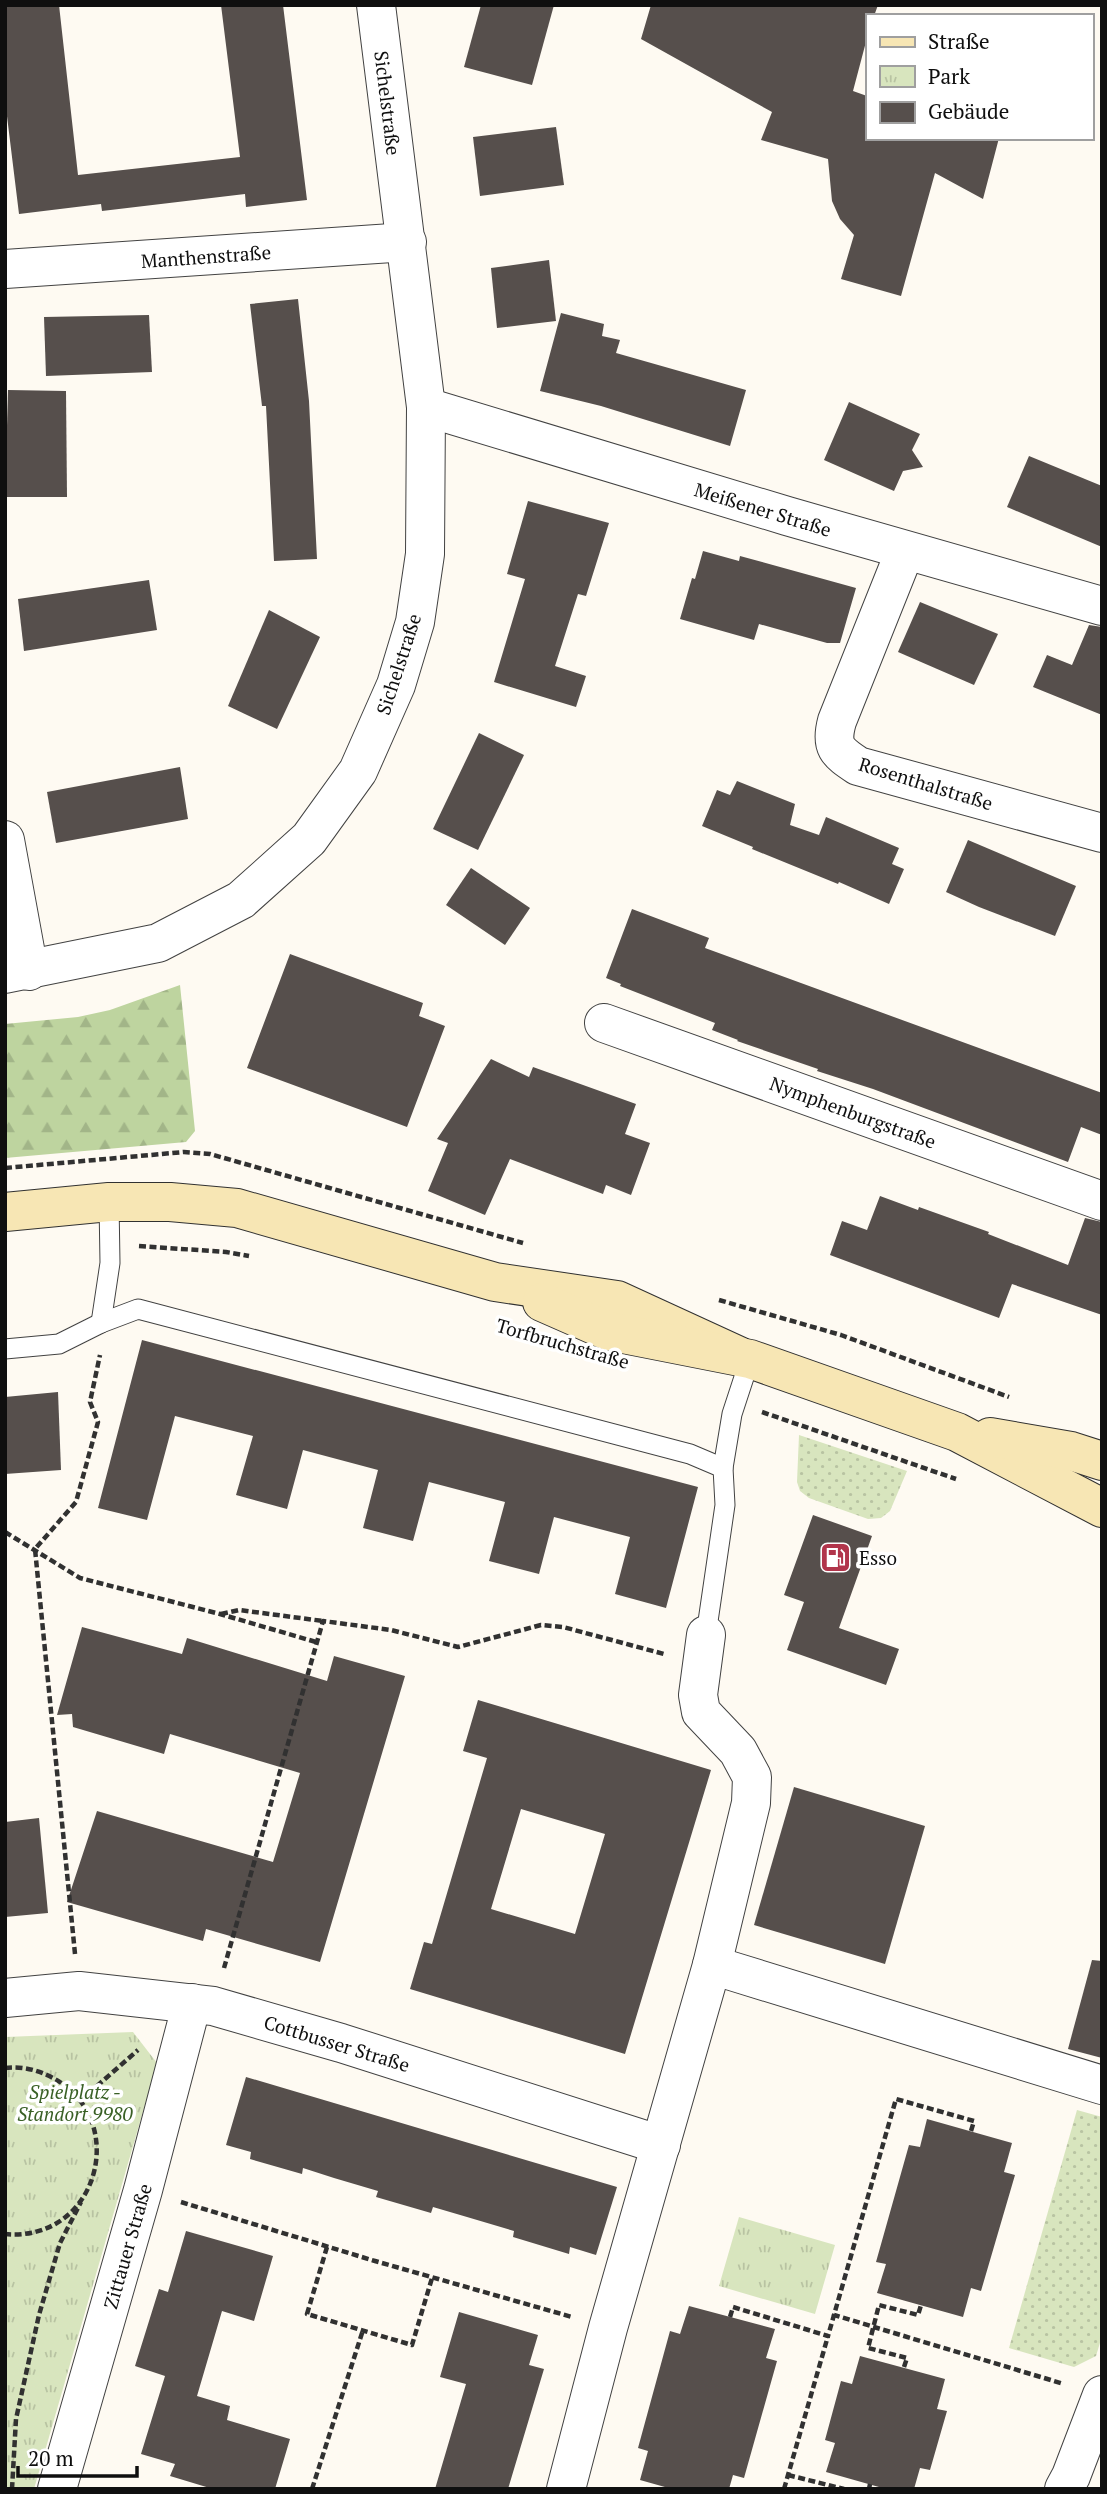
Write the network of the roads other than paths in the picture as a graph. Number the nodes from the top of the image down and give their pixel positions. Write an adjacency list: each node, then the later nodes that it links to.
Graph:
1 (376, 5): 2 (street, Sichelstraße)
2 (407, 242): 3 (street, Manthenstraße); 4 (street, Sichelstraße)
3 (5, 270)
4 (426, 407): 5 (street, Meißener Straße); 9 (street, Sichelstraße)
5 (905, 551): 6 (street, Meißener Straße); 7 (street, Rosenthalstraße)
6 (1102, 606)
7 (1102, 833)
8 (5, 840): 9 (street)
9 (17, 972)
10 (604, 1023): 11 (street, Nymphenburgstraße)
11 (1102, 1201)
12 (109, 1202): 13 (main road); 14 (lane); 16 (main road)
13 (5, 1212)
14 (101, 1323): 15 (lane); 19 (lane)
15 (5, 1349)
16 (744, 1357): 17 (main road); 19 (lane)
17 (957, 1432): 18 (main road); 21 (main road)
18 (1086, 1456): 20 (main road)
19 (723, 1468): 22 (lane)
20 (1102, 1477)
21 (1102, 1508)
22 (704, 1650): 23 (street)
23 (712, 1965): 26 (street); 27 (street)
24 (5, 1998): 25 (street, Cottbusser Straße)
25 (202, 2005): 27 (street, Cottbusser Straße); 30 (street, Zittauer Straße)
26 (1102, 2085)
27 (661, 2145): 31 (street)
28 (1102, 2395): 29 (street)
29 (1072, 2485)
30 (57, 2489)
31 (566, 2489)

